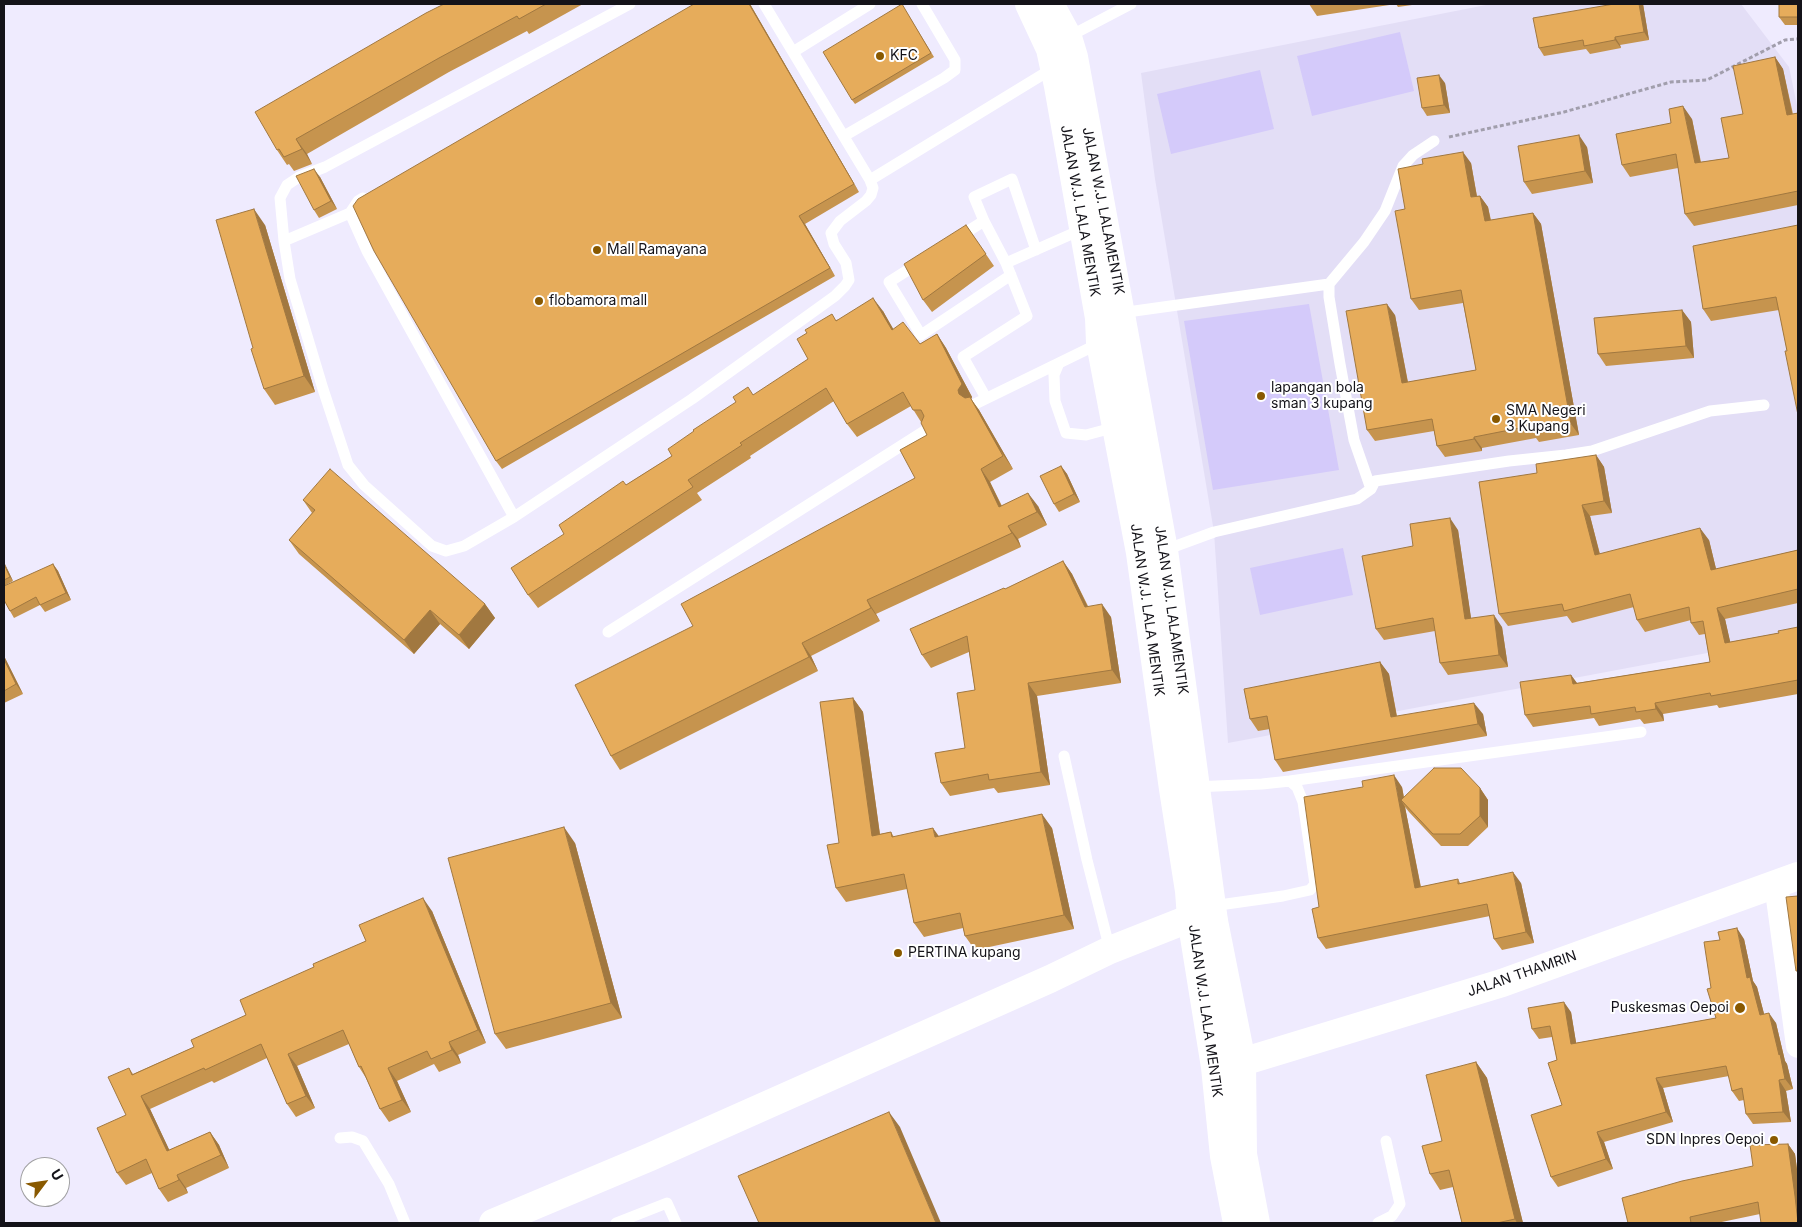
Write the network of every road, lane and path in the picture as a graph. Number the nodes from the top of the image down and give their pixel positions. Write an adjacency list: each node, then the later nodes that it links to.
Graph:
1 (630, 4): 18 (lane)
2 (764, 4): 9 (lane)
3 (870, 4): 9 (lane)
4 (922, 4): 11 (lane)
5 (1029, 4): 10 (main road, JALAN W.J. LALA MENTIK)
6 (1050, 4): 10 (main road, JALAN W.J. LALAMENTIK)
7 (1131, 4): 10 (lane)
8 (1798, 40): 12 (path)
9 (794, 52): 11 (lane)
10 (1061, 53): 13 (lane); 17 (main road, JALAN W.J. LALA MENTIK); 25 (main road, JALAN W.J. LALAMENTIK)
11 (844, 136): 13 (lane)
12 (1434, 141): 24 (lane)
13 (870, 180): 33 (lane)
14 (373, 191): 15 (lane)
15 (350, 213): 18 (lane); 33 (lane)
16 (984, 221): 19 (lane); 20 (lane); 22 (lane)
17 (1083, 229): 20 (lane); 25 (main road, JALAN W.J. LALA MENTIK)
18 (284, 240): 33 (lane)
19 (945, 246)
20 (1036, 250): 22 (lane)
21 (929, 256): 23 (lane)
22 (1006, 263): 23 (lane)
23 (1011, 275): 27 (lane)
24 (1329, 284): 25 (lane); 32 (lane)
25 (1112, 332): 26 (lane); 30 (main road, JALAN W.J. LALA MENTIK); 34 (main road, JALAN W.J. LALAMENTIK)
26 (1059, 363): 27 (lane); 30 (lane)
27 (986, 398): 28 (lane)
28 (975, 404)
29 (1764, 405): 32 (lane)
30 (1116, 426): 34 (main road, JALAN W.J. LALA MENTIK)
31 (926, 430): 35 (lane)
32 (1371, 489): 34 (lane)
33 (514, 517)
34 (1152, 552): 39 (main road, JALAN W.J. LALA MENTIK)
35 (608, 632)
36 (1641, 732): 38 (lane)
37 (1064, 756): 42 (lane)
38 (1290, 782): 39 (lane); 41 (lane)
39 (1184, 788): 41 (main road, JALAN W.J. LALA MENTIK)
40 (1787, 880): 43 (street); 44 (main road, JALAN THAMRIN)
41 (1205, 915): 42 (main road); 44 (main road); 45 (main road, JALAN W.J. LALA MENTIK)
42 (1110, 950): 49 (main road)
43 (1798, 1046)
44 (1242, 1062): 45 (main road, JALAN THAMRIN); 53 (main road)
45 (1215, 1066): 52 (main road, JALAN W.J. LALA MENTIK)
46 (340, 1138): 48 (lane)
47 (1386, 1141): 54 (lane)
48 (405, 1223)
49 (493, 1223)
50 (616, 1223): 51 (lane)
51 (676, 1223)
52 (1237, 1223)
53 (1256, 1223)
54 (1378, 1223)

